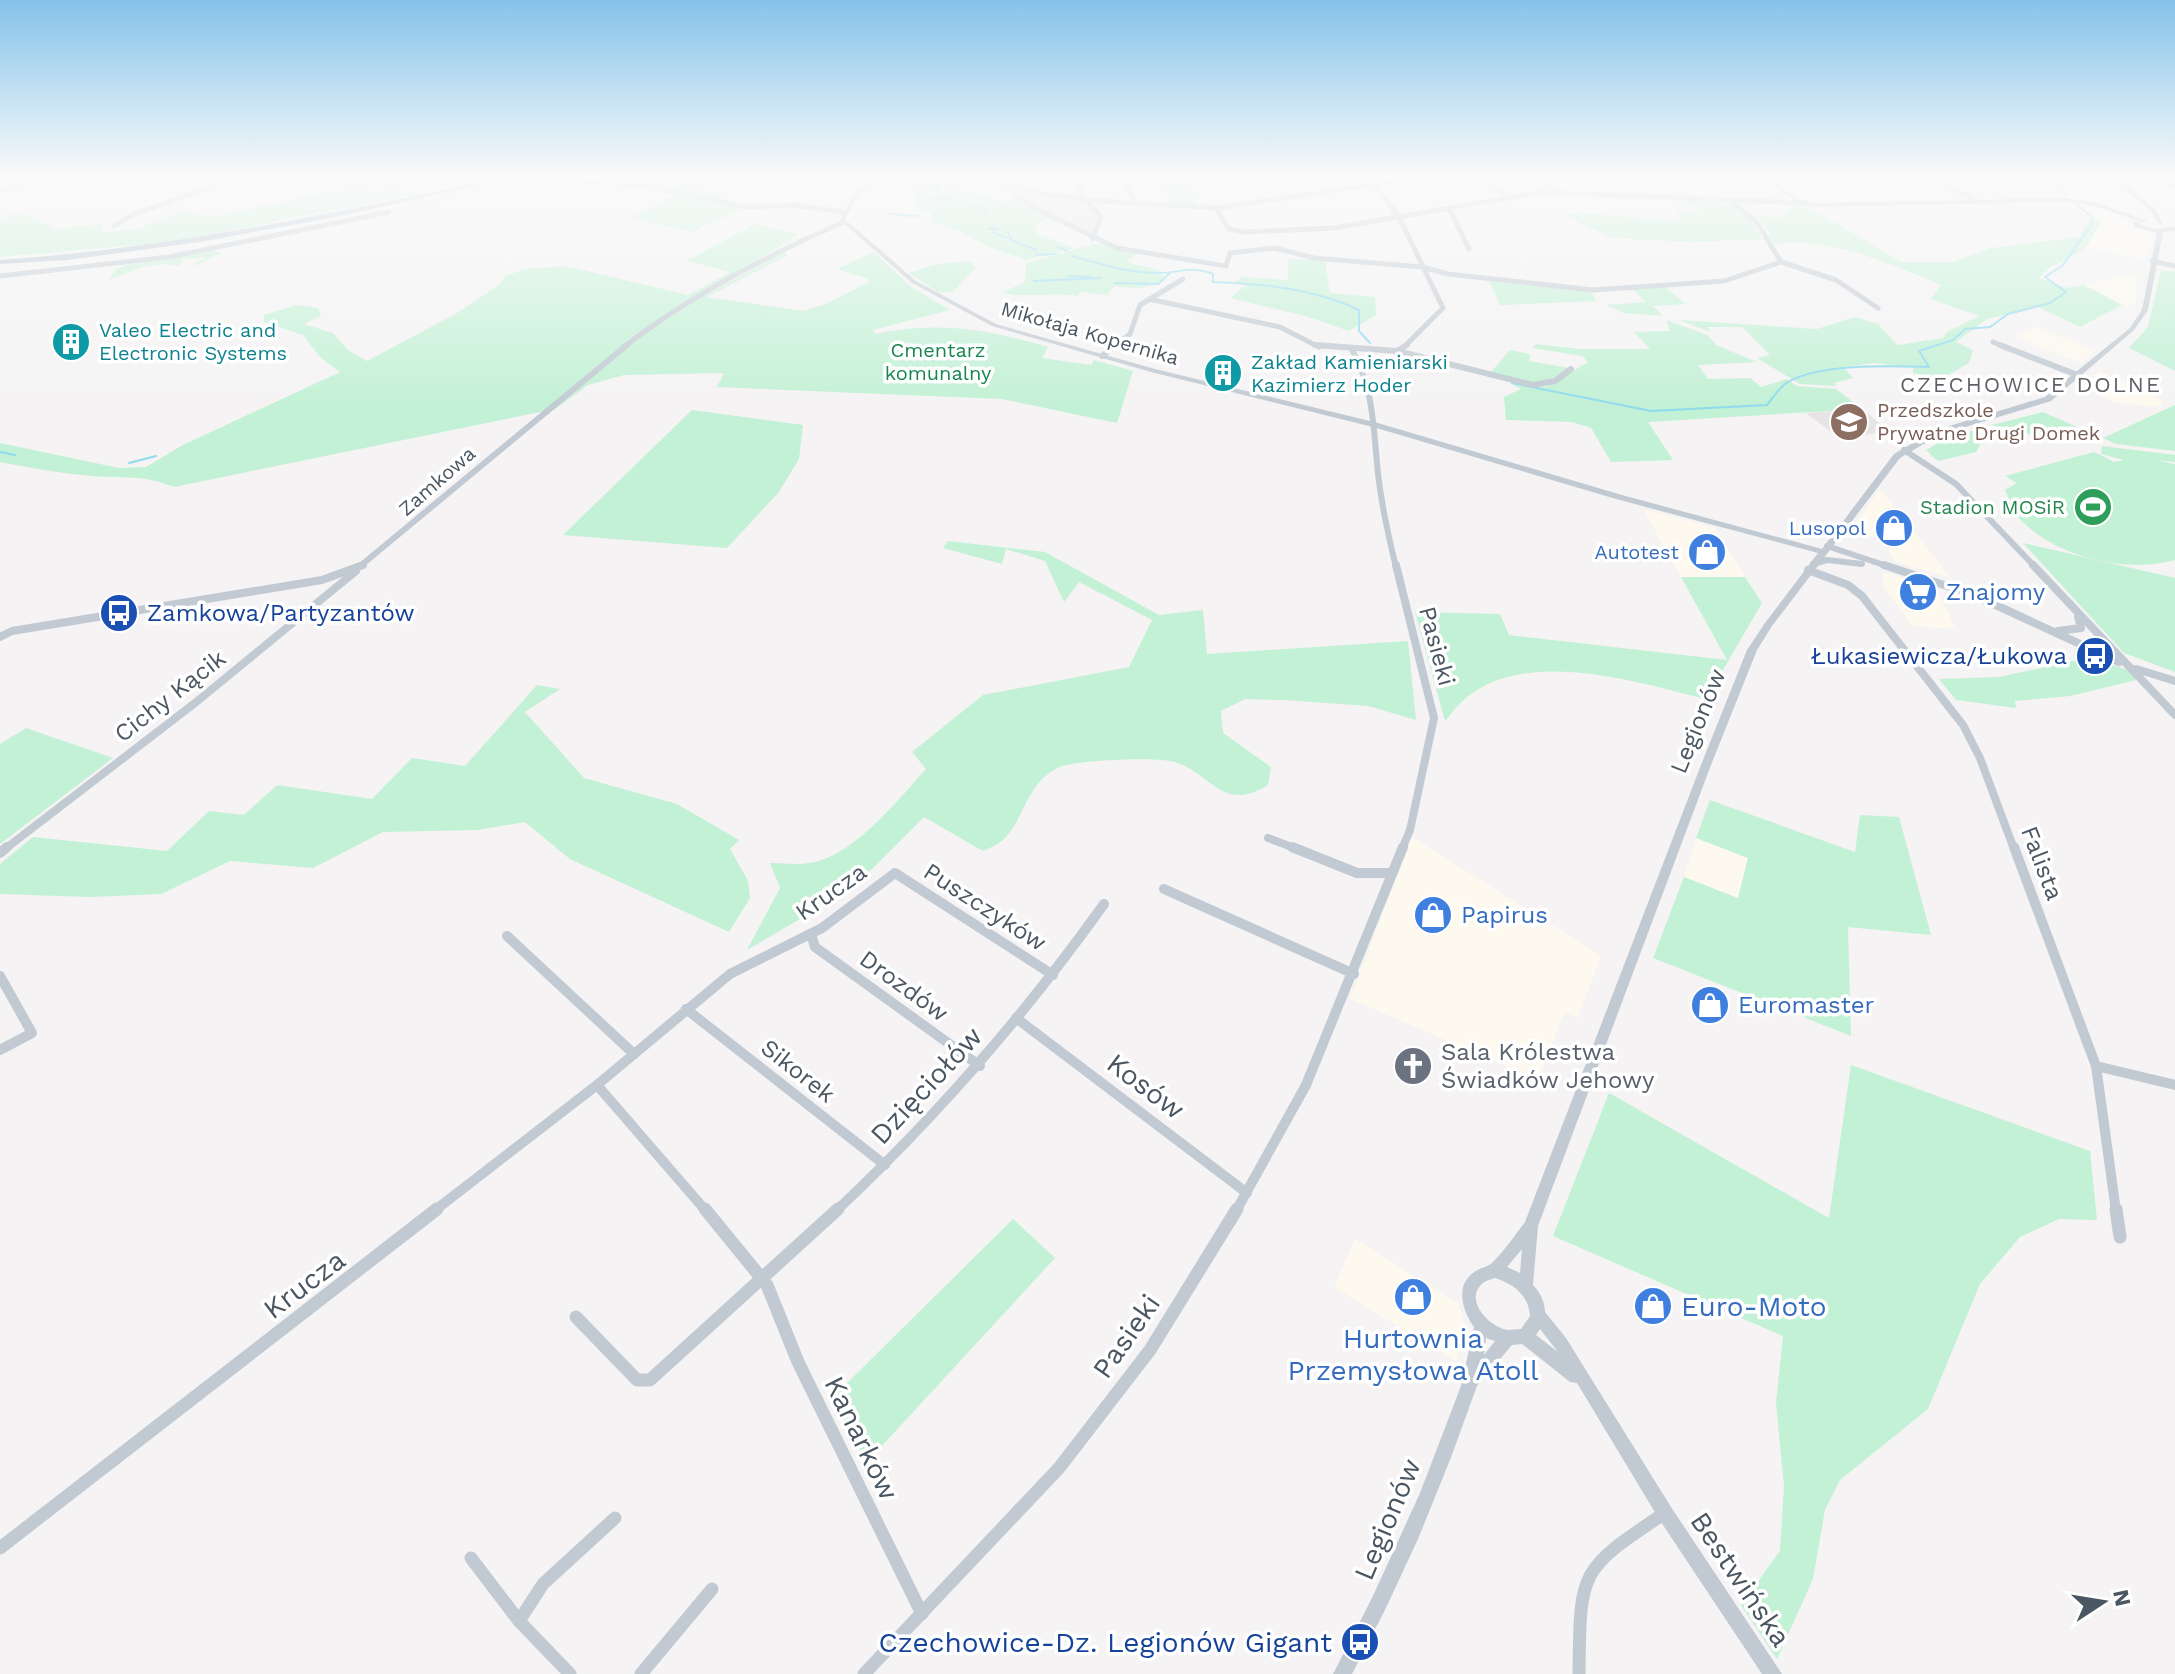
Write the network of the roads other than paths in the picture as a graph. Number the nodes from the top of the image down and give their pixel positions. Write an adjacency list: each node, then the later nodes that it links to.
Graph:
1 (152, 252): 13 (main road)
2 (193, 252): 16 (street)
3 (781, 252): 30 (street, Zamkowa)
4 (879, 252): 23 (street, Mikołaja Kopernika)
5 (1142, 252): 6 (street)
6 (1237, 252)
7 (1288, 252): 15 (street)
8 (1415, 252): 15 (street)
9 (1774, 252): 12 (street)
10 (2155, 252): 11 (street, Legionów)
11 (2152, 261): 14 (street); 25 (street, Legionów)
12 (1781, 262): 15 (street); 19 (street)
13 (0, 265)
14 (2175, 266)
15 (1422, 267): 22 (street)
16 (0, 276)
17 (1183, 279): 18 (street)
18 (1149, 299): 21 (street); 23 (street)
19 (1878, 308)
20 (1993, 342): 25 (street)
21 (1352, 350): 22 (street); 26 (street)
22 (1397, 351): 24 (street)
23 (1102, 356): 26 (street, Mikołaja Kopernika)
24 (1571, 369)
25 (2080, 376): 27 (street, Legionów)
26 (1375, 425): 28 (street, Mikołaja Kopernika); 47 (street, Pasieki)
27 (1904, 450): 28 (street, Legionów); 33 (street)
28 (1825, 549): 29 (street); 31 (street, Legionów); 32 (street)
29 (1840, 560): 31 (street); 32 (street)
30 (362, 566): 35 (street, Zamkowa); 45 (street, Cichy Kącik)
31 (1811, 567): 60 (street, Falista); 65 (street, Legionów)
32 (1889, 568): 36 (street)
33 (2071, 603): 37 (street); 38 (street)
34 (0, 626): 35 (street)
35 (12, 631): 39 (street, Zamkowa)
36 (2055, 631): 37 (street); 40 (street)
37 (2076, 632): 40 (street)
38 (2098, 635): 40 (street); 41 (street)
39 (0, 637)
40 (2079, 643): 41 (street)
41 (2133, 668): 42 (street); 43 (street)
42 (2175, 681)
43 (2175, 715)
44 (1268, 838): 47 (street)
45 (0, 853)
46 (895, 873): 50 (street, Krucza); 53 (street, Puszczyków)
47 (1391, 873): 52 (street, Pasieki)
48 (1164, 889): 52 (street)
49 (1104, 904): 53 (street, Dzięciołów)
50 (811, 934): 55 (street, Krucza); 59 (street, Drozdów)
51 (507, 936): 58 (street)
52 (1354, 974): 64 (street, Pasieki)
53 (1053, 975): 56 (street, Dzięciołów)
54 (0, 976): 57 (street)
55 (686, 1009): 58 (street, Krucza); 63 (street, Sikorek)
56 (1016, 1018): 59 (street, Dzięciołów); 64 (street, Kosów)
57 (0, 1050)
58 (634, 1054): 61 (street, Krucza)
59 (980, 1066): 63 (street, Dzięciołów)
60 (2096, 1066): 62 (street); 66 (street, Falista)
61 (597, 1085): 68 (street, Kanarków); 78 (street, Krucza)
62 (2175, 1085)
63 (885, 1165): 68 (street, Dzięciołów)
64 (1247, 1193): 81 (street, Pasieki)
65 (1531, 1226): 67 (street, Legionów); 69 (street, Legionów)
66 (2120, 1237)
67 (1495, 1271): 69 (street); 72 (street)
68 (763, 1280): 71 (street); 81 (street, Kanarków)
69 (1526, 1285): 70 (street)
70 (1538, 1315): 73 (street); 75 (street, Bestwińska)
71 (576, 1317)
72 (1482, 1326): 73 (street); 74 (street, Legionów)
73 (1516, 1337): 74 (street, Legionów); 75 (street, Bestwińska)
74 (1471, 1381): 86 (street, Legionów)
75 (1583, 1381): 76 (street, Bestwińska)
76 (1665, 1513): 87 (street, Bestwińska); 88 (street, Bestwińska)
77 (615, 1518): 82 (street)
78 (0, 1548)
79 (471, 1558): 82 (street)
80 (712, 1589): 84 (street)
81 (922, 1614): 85 (street, Pasieki)
82 (519, 1621): 83 (street)
83 (570, 1674)
84 (641, 1674)
85 (864, 1674)
86 (1342, 1674)
87 (1579, 1674)
88 (1773, 1674)

